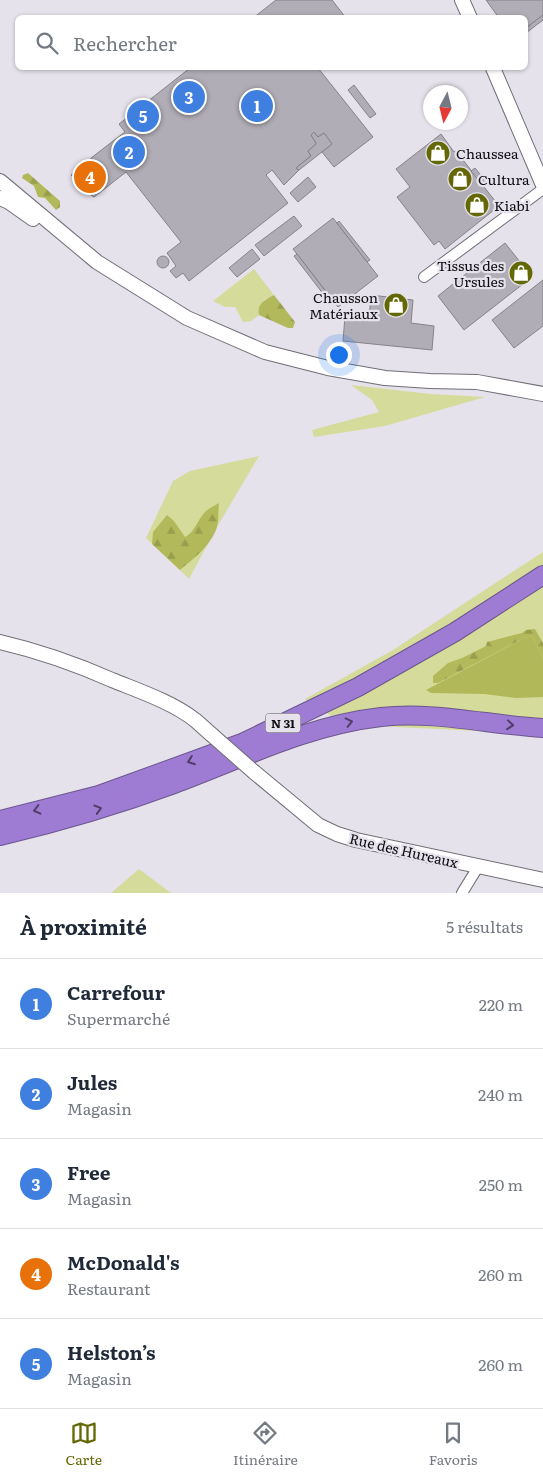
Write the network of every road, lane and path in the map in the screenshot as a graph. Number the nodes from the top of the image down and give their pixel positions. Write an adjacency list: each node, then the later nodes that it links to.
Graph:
1 (462, 0): 2 (street)
2 (469, 15)
3 (494, 70): 5 (street)
4 (0, 181): 8 (street)
5 (543, 185)
6 (543, 189): 9 (street)
7 (0, 198): 8 (street)
8 (97, 262): 10 (street)
9 (424, 277)
10 (543, 394)
11 (543, 575): 16 (highway, N 31, one-way to 16)
12 (543, 587): 15 (highway, N 31)
13 (0, 642): 18 (street, Rue des Hureaux, bridge)
14 (543, 728): 15 (highway, one-way to 14)
15 (171, 785): 17 (highway, N 31, one-way to 15)
16 (0, 820)
17 (0, 836)
18 (478, 867): 19 (street, Rue des Hureaux); 20 (street)
19 (543, 880)
20 (462, 893)

